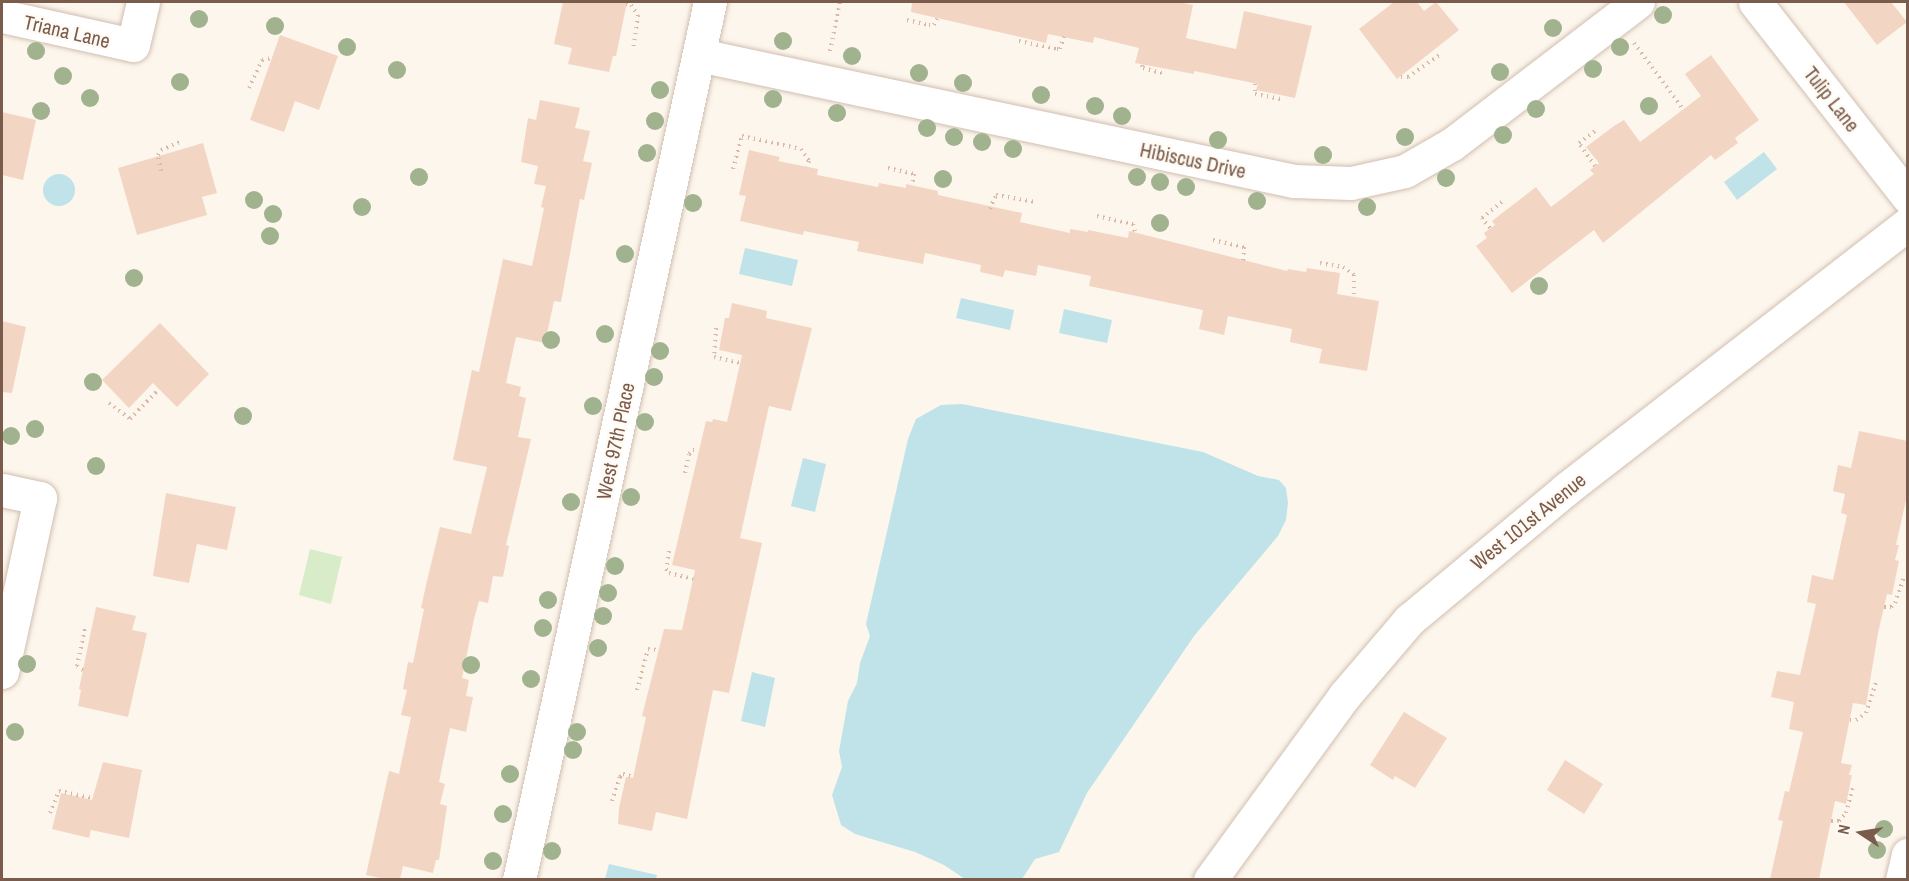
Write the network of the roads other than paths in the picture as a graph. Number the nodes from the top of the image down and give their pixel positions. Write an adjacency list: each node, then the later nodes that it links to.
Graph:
1 (143, 2): 5 (street, Triana Lane)
2 (710, 2): 6 (street, West 97th Place)
3 (1755, 2): 7 (street, Tulip Lane)
4 (1627, 10): 6 (street, Hibiscus Drive)
5 (2, 16)
6 (699, 55): 12 (street, West 97th Place)
7 (1908, 197)
8 (1908, 224): 13 (street, West 101st Avenue)
9 (2, 490): 10 (street)
10 (2, 672)
11 (1908, 855): 14 (street)
12 (519, 879)
13 (1210, 879)
14 (1902, 879)

